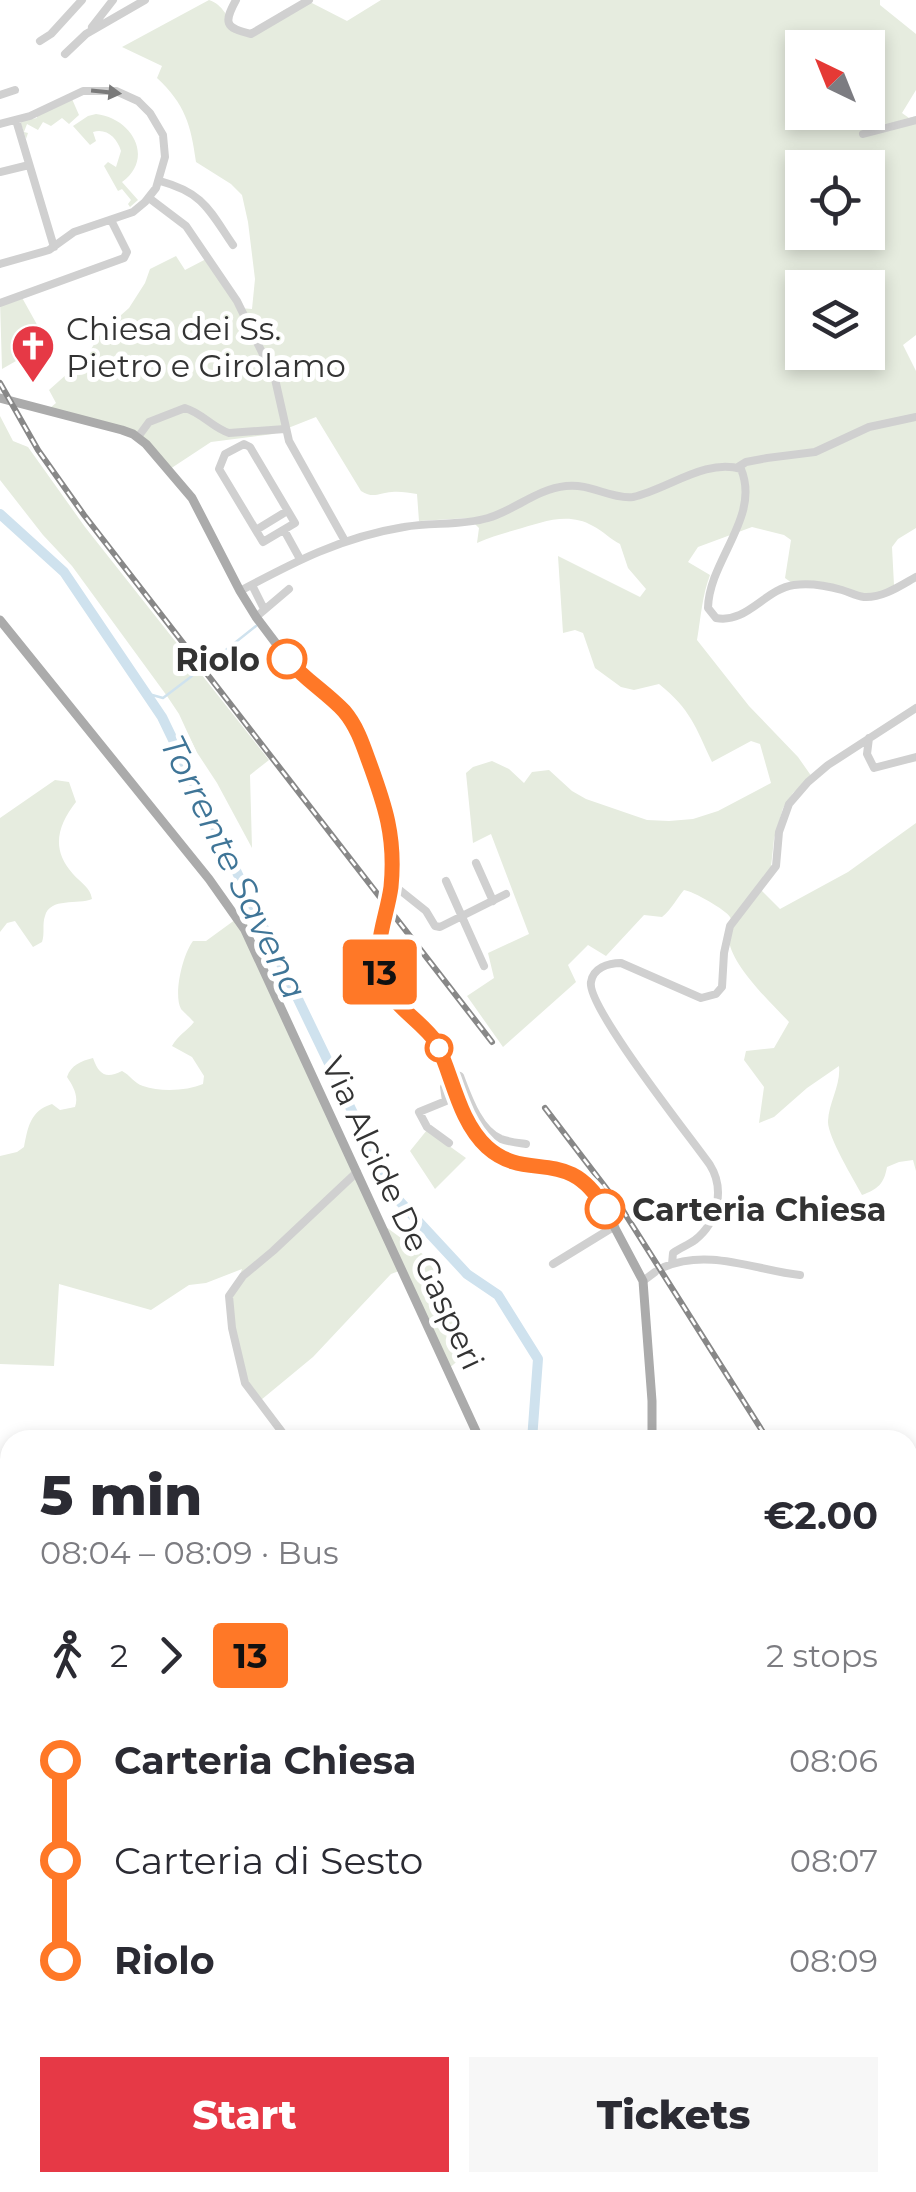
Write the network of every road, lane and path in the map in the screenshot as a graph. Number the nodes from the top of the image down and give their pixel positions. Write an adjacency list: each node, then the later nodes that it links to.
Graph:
1 (82, 0): 7 (street)
2 (113, 0): 6 (street)
3 (144, 0): 6 (street)
4 (236, 0): 5 (street)
5 (309, 0)
6 (86, 34): 8 (street)
7 (40, 40)
8 (66, 54)
9 (15, 90): 10 (street)
10 (0, 95)
11 (16, 120): 13 (street); 15 (street); 17 (street, one-way to 17)
12 (916, 120): 14 (street)
13 (0, 124)
14 (863, 134)
15 (29, 165): 16 (street); 21 (street)
16 (0, 172)
17 (160, 181): 18 (street); 20 (street)
18 (149, 198): 19 (street); 26 (street)
19 (111, 220): 21 (street); 23 (street)
20 (233, 245)
21 (54, 247): 22 (street)
22 (0, 264)
23 (0, 303)
24 (0, 398): 27 (main road)
25 (916, 417): 28 (street)
26 (285, 429): 27 (street); 32 (street)
27 (138, 437): 37 (main road)
28 (738, 467): 32 (street); 34 (street)
29 (287, 511): 30 (street); 30 (street); 31 (street)
30 (256, 530): 31 (street)
31 (284, 530): 33 (street)
32 (345, 541): 33 (street)
33 (300, 558): 35 (street)
34 (916, 577)
35 (252, 584): 37 (street); 38 (street)
36 (289, 589): 38 (street)
37 (240, 592): 39 (main road)
38 (264, 608): 39 (street)
39 (256, 617): 46 (main road)
40 (0, 620): 54 (main road, Via Alcide De Gasperi)
41 (916, 708): 42 (street)
42 (869, 738): 43 (street); 57 (street)
43 (916, 757)
44 (476, 863): 48 (street)
45 (446, 881): 49 (street)
46 (391, 883): 49 (street); 51 (main road)
47 (506, 894): 48 (street)
48 (493, 901): 49 (street)
49 (461, 916): 50 (street)
50 (484, 966)
51 (450, 1075): 52 (street); 53 (street); 55 (main road)
52 (449, 1143)
53 (526, 1144)
54 (357, 1172): 60 (street); 61 (main road, Via Alcide De Gasperi)
55 (615, 1226): 56 (street); 59 (main road)
56 (553, 1264)
57 (664, 1268): 58 (street); 59 (street)
58 (800, 1275)
59 (643, 1281): 62 (main road)
60 (280, 1430)
61 (475, 1430)
62 (655, 1430)

